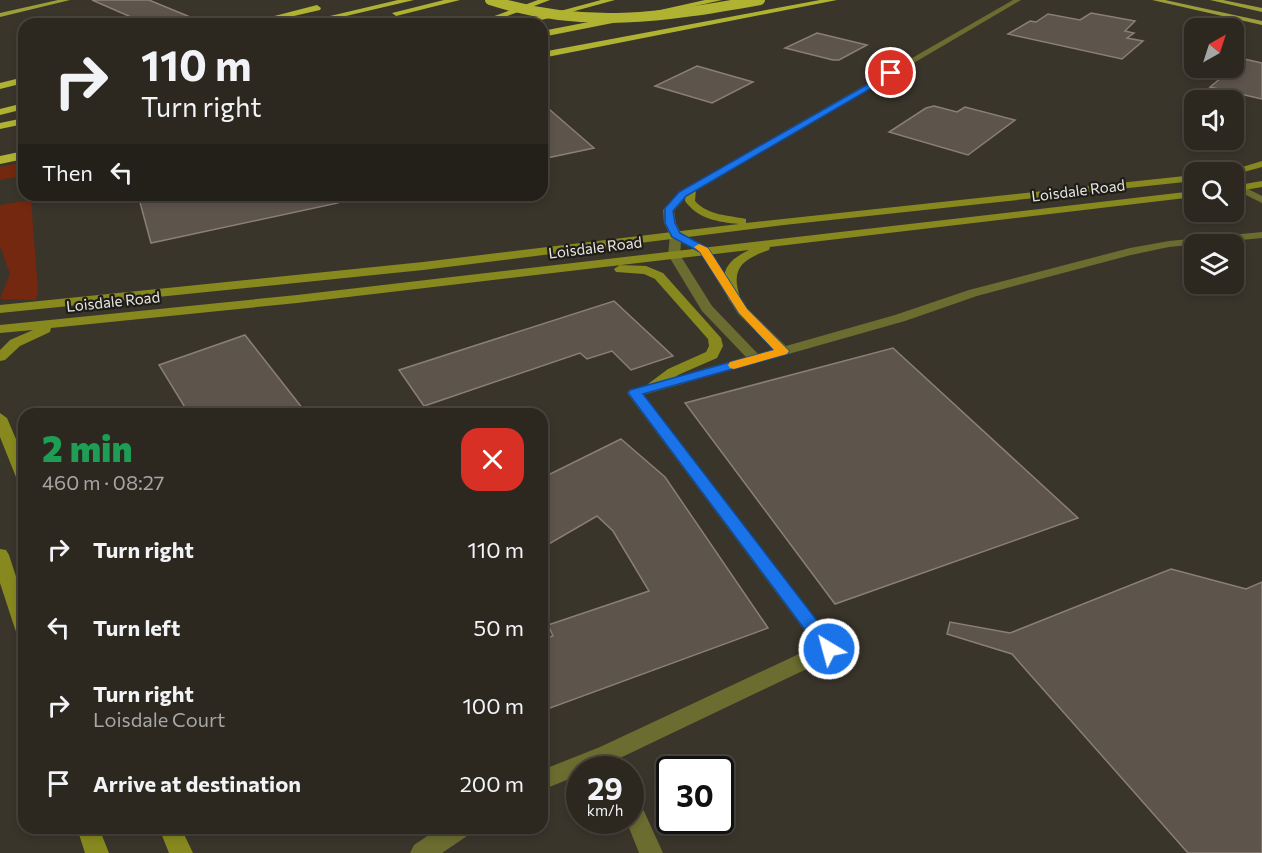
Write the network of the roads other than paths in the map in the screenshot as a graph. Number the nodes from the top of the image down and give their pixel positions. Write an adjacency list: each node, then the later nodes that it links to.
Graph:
1 (41, 0): 18 (main road)
2 (67, 0): 21 (main road)
3 (410, 0): 23 (highway)
4 (456, 0): 24 (highway)
5 (490, 0): 9 (highway, bridge)
6 (546, 0): 20 (highway)
7 (610, 0): 27 (highway)
8 (718, 0): 29 (highway)
9 (761, 0)
10 (833, 0): 30 (highway)
11 (1018, 0): 52 (street)
12 (1155, 0): 28 (main road)
13 (1193, 0): 19 (main road)
14 (1213, 0): 19 (main road)
15 (1247, 0): 16 (main road)
16 (1262, 3)
17 (326, 6): 22 (highway)
18 (0, 9)
19 (1262, 12)
20 (506, 14): 25 (highway); 26 (highway)
21 (0, 15)
22 (273, 18)
23 (328, 18)
24 (375, 18)
25 (488, 18)
26 (494, 18)
27 (540, 18)
28 (1262, 23)
29 (548, 33)
30 (548, 55)
31 (18, 73): 32 (highway)
32 (0, 77)
33 (18, 82): 34 (highway)
34 (0, 86)
35 (18, 88): 36 (highway)
36 (0, 92)
37 (18, 98): 38 (highway)
38 (0, 103)
39 (18, 108): 40 (highway)
40 (0, 112)
41 (18, 122): 42 (highway)
42 (0, 126)
43 (18, 134): 44 (highway)
44 (0, 138)
45 (18, 156): 46 (highway)
46 (0, 160)
47 (1262, 164): 48 (main road)
48 (1244, 169)
49 (1184, 179): 56 (main road, Loisdale Road)
50 (1262, 184): 51 (main road)
51 (1244, 187)
52 (691, 189): 56 (main road); 57 (street)
53 (1244, 192): 55 (street)
54 (1184, 195): 59 (main road, Loisdale Road)
55 (1262, 200)
56 (784, 222): 57 (main road, Loisdale Road)
57 (676, 235): 60 (street); 61 (street); 64 (main road, Loisdale Road)
58 (1262, 235): 67 (street)
59 (795, 239): 60 (main road, Loisdale Road); 63 (main road)
60 (704, 250): 61 (main road, Loisdale Road); 63 (street)
61 (674, 255): 62 (main road, Loisdale Road); 69 (street)
62 (527, 272): 65 (main road, Loisdale Road); 70 (main road)
63 (735, 300): 67 (street)
64 (0, 309)
65 (62, 323): 66 (main road, Loisdale Road); 68 (main road)
66 (0, 329)
67 (783, 351): 69 (street)
68 (0, 357)
69 (755, 359): 70 (street)
70 (654, 387): 75 (street)
71 (0, 418): 72 (main road)
72 (18, 462)
73 (0, 555): 74 (main road)
74 (18, 610)
75 (623, 756)
76 (566, 769): 77 (street)
77 (548, 777)
78 (90, 834): 82 (main road)
79 (173, 834): 83 (main road)
80 (450, 834): 84 (street)
81 (643, 834): 85 (street)
82 (97, 853)
83 (181, 853)
84 (422, 853)
85 (651, 853)

